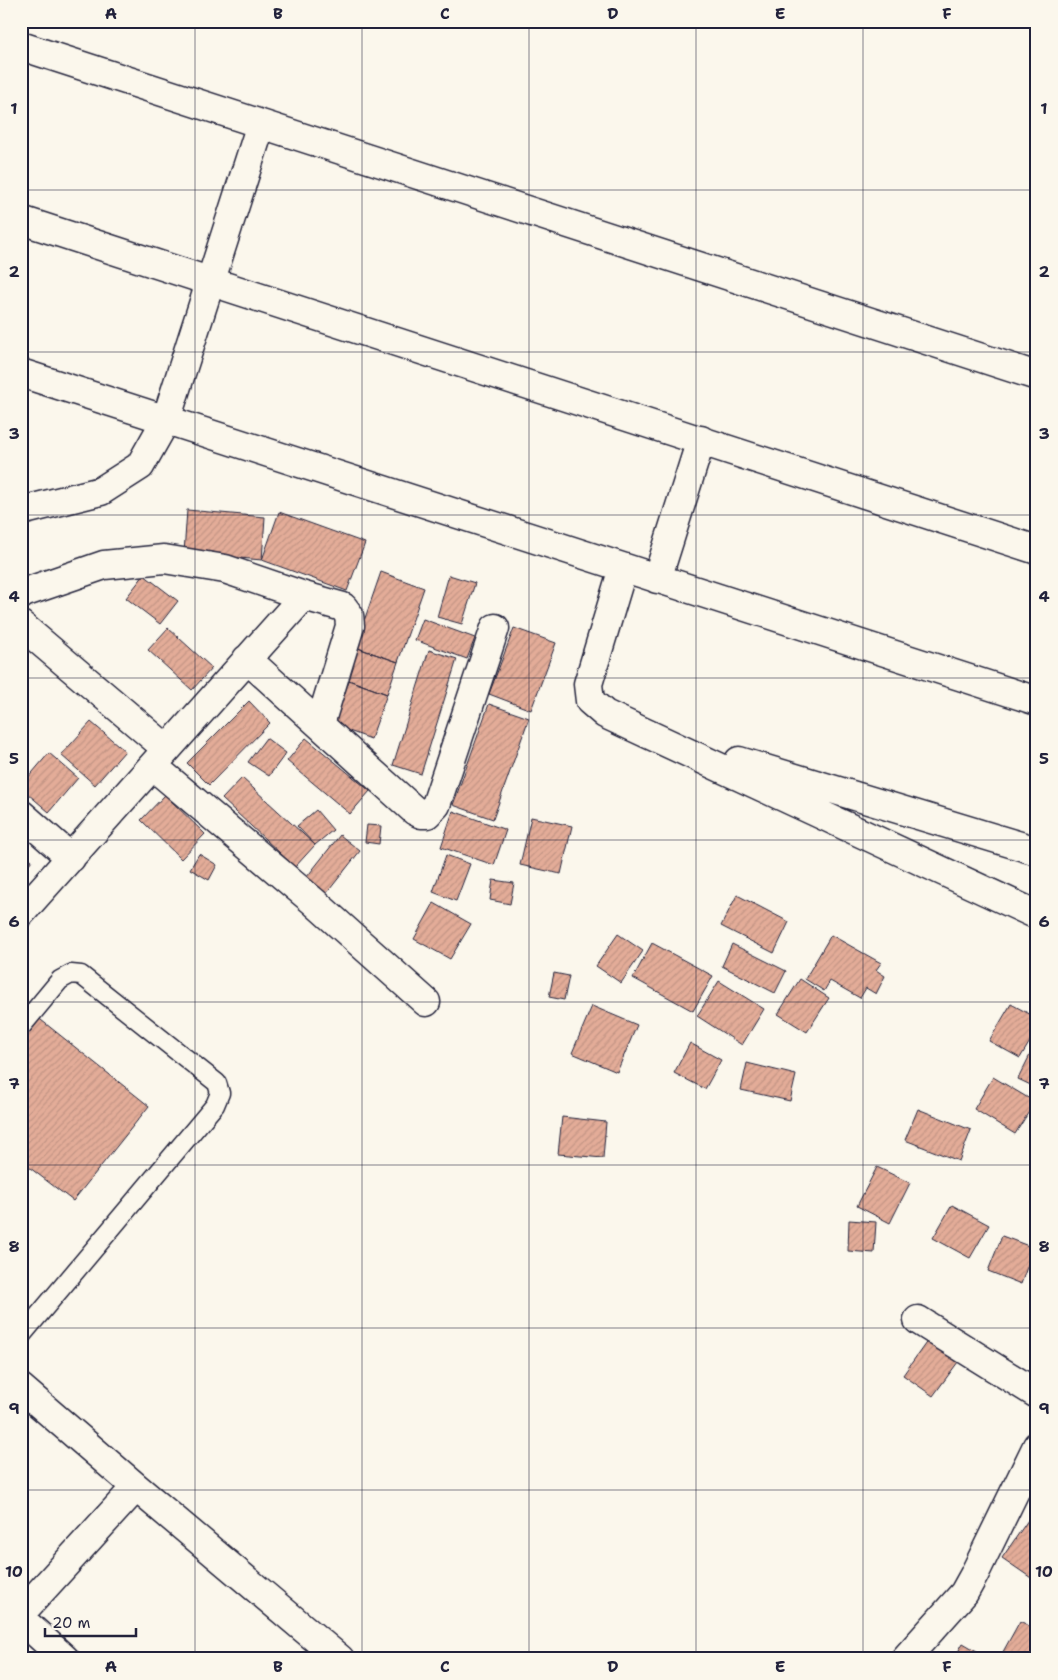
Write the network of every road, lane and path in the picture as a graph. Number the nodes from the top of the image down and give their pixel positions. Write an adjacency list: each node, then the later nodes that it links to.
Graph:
1 (21, 46): 2 (street)
2 (261, 124): 4 (street); 6 (street)
3 (21, 220): 4 (street)
4 (211, 281): 7 (street); 8 (street)
5 (21, 373): 7 (street)
6 (1037, 376)
7 (166, 420): 9 (street); 11 (street)
8 (701, 440): 10 (street); 12 (street)
9 (21, 511)
10 (1037, 550)
11 (624, 568): 12 (street); 20 (street)
12 (657, 578): 18 (street)
13 (21, 595): 14 (street)
14 (304, 596): 17 (street); 19 (street)
15 (21, 625): 21 (street)
16 (495, 628): 19 (street)
17 (247, 659): 19 (street); 21 (street)
18 (1037, 701)
19 (320, 724)
20 (647, 734): 23 (street); 26 (street)
21 (160, 757): 24 (street); 27 (street)
22 (21, 814): 24 (street)
23 (1037, 850)
24 (71, 858): 25 (street)
25 (21, 913)
26 (1037, 915)
27 (426, 1002)
28 (21, 1027): 30 (lane)
29 (918, 1320): 32 (street)
30 (21, 1336)
31 (21, 1388): 34 (street)
32 (1037, 1394)
33 (1037, 1446): 37 (street)
34 (136, 1487): 35 (street); 39 (street)
35 (21, 1613)
36 (21, 1619): 38 (street)
37 (907, 1658)
38 (65, 1659)
39 (340, 1659)

